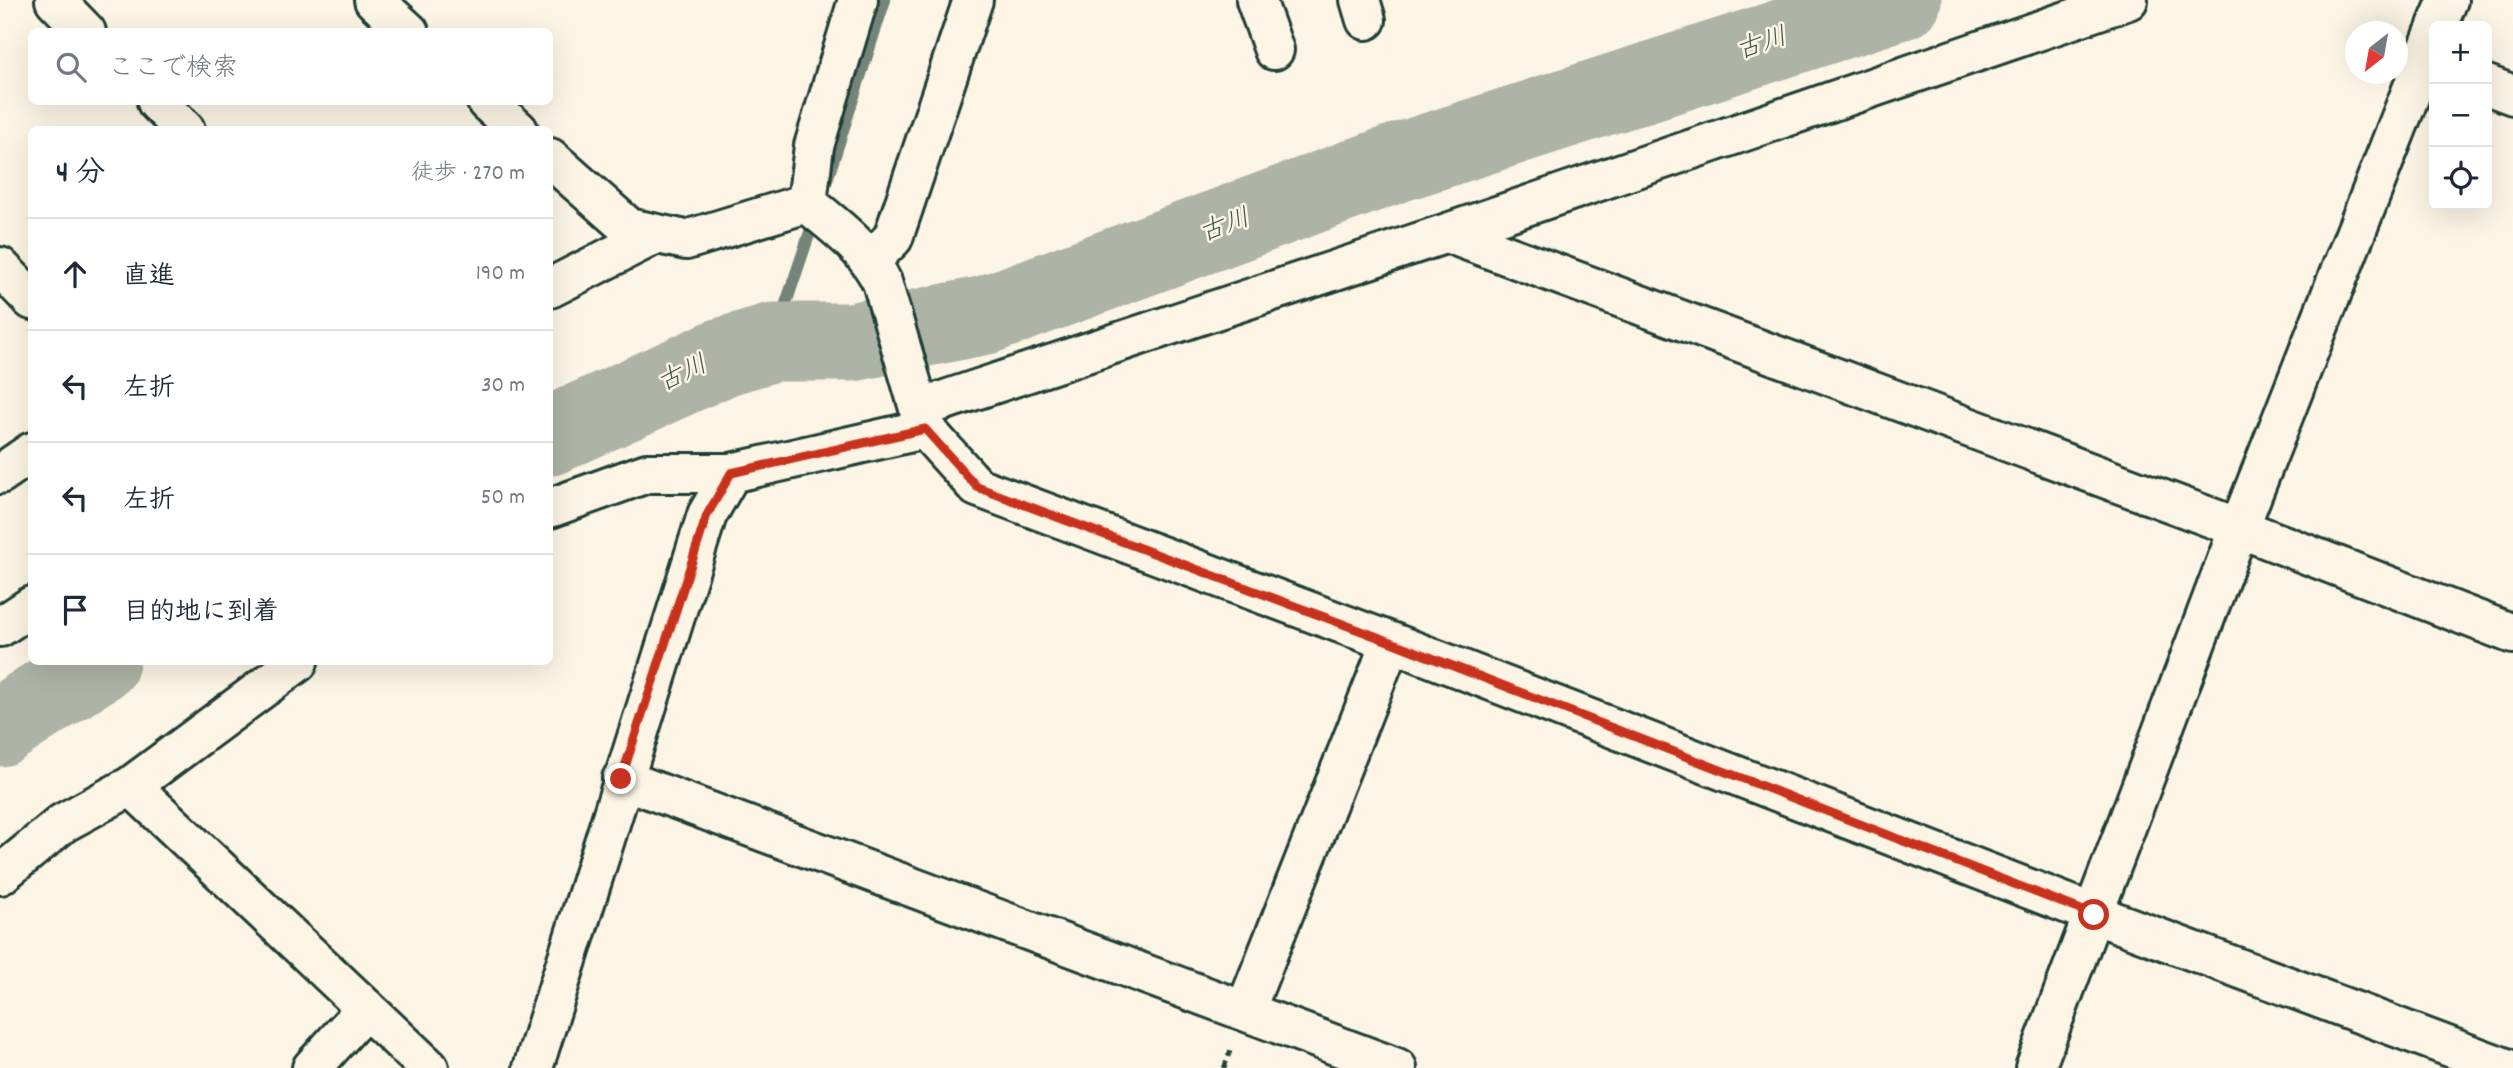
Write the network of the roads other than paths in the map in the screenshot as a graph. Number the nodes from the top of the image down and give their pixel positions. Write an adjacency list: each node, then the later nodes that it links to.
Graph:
1 (55, 0): 9 (street)
2 (374, 0): 10 (street)
3 (858, 0): 20 (street)
4 (973, 0): 23 (street)
5 (2128, 0): 21 (street)
6 (2448, 0): 8 (street)
7 (1267, 2): 12 (street)
8 (2439, 21)
9 (82, 28)
10 (405, 28)
11 (2429, 47): 32 (street)
12 (1274, 50)
13 (2492, 87): 14 (street)
14 (2513, 95)
15 (160, 105): 17 (street)
16 (490, 105): 18 (street)
17 (181, 126)
18 (514, 126)
19 (553, 161): 22 (street)
20 (807, 203): 22 (street); 23 (street)
21 (1447, 233): 27 (street); 32 (street)
22 (656, 234): 25 (street)
23 (867, 259): 27 (street)
24 (0, 267): 26 (street)
25 (553, 286)
26 (28, 296)
27 (923, 419): 29 (street); 36 (street)
28 (28, 455): 30 (street)
29 (731, 473): 31 (street); 38 (street)
30 (0, 474)
31 (553, 507)
32 (2239, 528): 35 (street); 41 (street)
33 (28, 609): 34 (street)
34 (0, 627)
35 (2513, 634)
36 (1391, 642): 41 (street); 43 (street)
37 (294, 665): 39 (street)
38 (621, 779): 43 (street); 46 (street)
39 (131, 786): 40 (street); 42 (street)
40 (0, 876)
41 (2094, 915): 48 (street); 49 (street)
42 (366, 1008): 44 (street); 45 (street)
43 (1245, 1011): 47 (street)
44 (313, 1068)
45 (429, 1068)
46 (533, 1068)
47 (1397, 1068)
48 (2035, 1068)
49 (2507, 1068)

